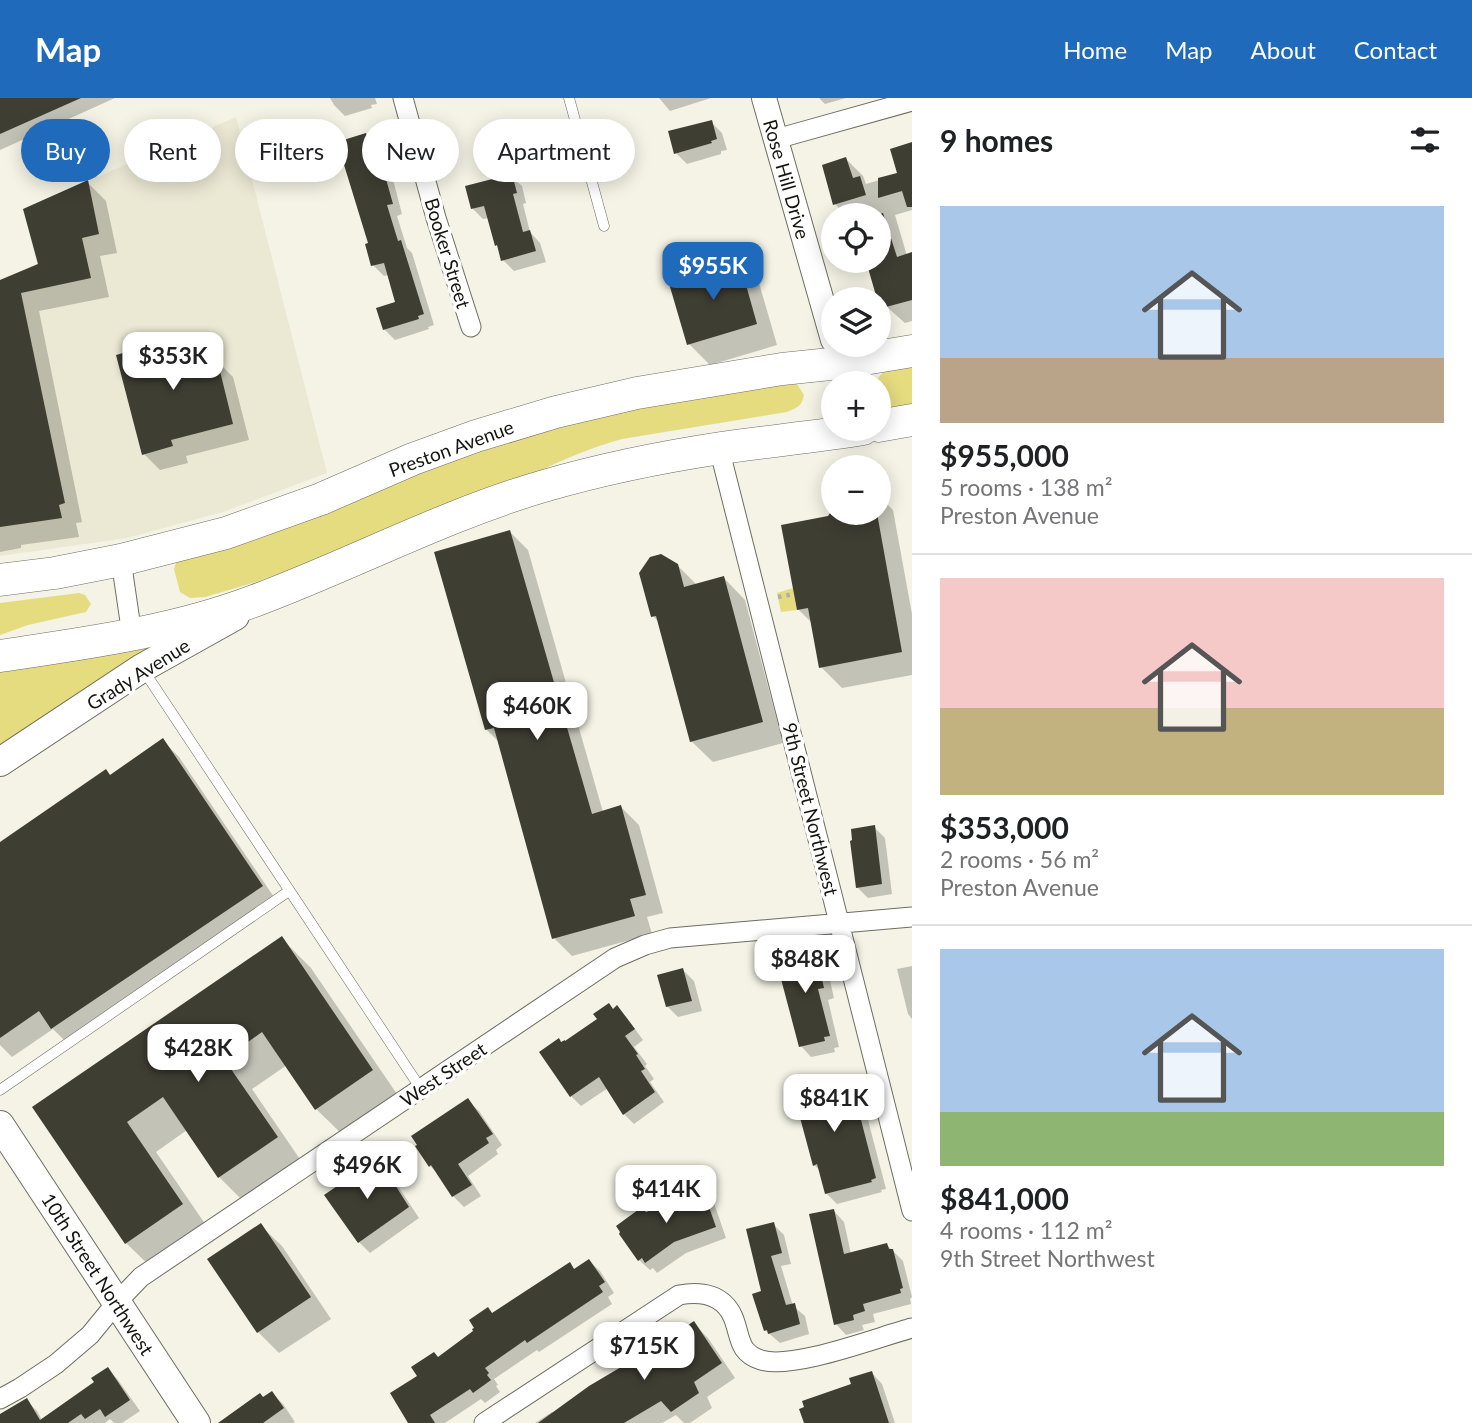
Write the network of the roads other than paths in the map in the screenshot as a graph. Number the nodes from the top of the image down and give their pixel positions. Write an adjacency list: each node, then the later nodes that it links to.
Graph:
1 (403, 98): 7 (street, Booker Street)
2 (569, 98): 6 (lane)
3 (764, 98): 5 (street, Rose Hill Drive)
4 (912, 100): 5 (street)
5 (776, 139): 9 (street, Rose Hill Drive)
6 (604, 226)
7 (471, 327)
8 (912, 351): 9 (main road, Preston Avenue)
9 (838, 358): 14 (main road, Preston Avenue)
10 (912, 419): 11 (main road)
11 (891, 423)
12 (821, 434): 13 (main road)
13 (719, 448): 16 (main road); 23 (street, 9th Street Northwest)
14 (121, 560): 15 (main road, Preston Avenue); 17 (street)
15 (0, 580)
16 (279, 591): 17 (main road); 19 (main road, Grady Avenue)
17 (131, 635): 18 (main road)
18 (0, 656)
19 (142, 668): 20 (main road, Grady Avenue); 21 (lane)
20 (0, 762)
21 (289, 891): 24 (lane); 25 (lane)
22 (912, 917): 23 (street, West Street)
23 (839, 923): 24 (street, West Street); 27 (street, 9th Street Northwest)
24 (421, 1089): 28 (street, West Street)
25 (0, 1090)
26 (0, 1125): 28 (main road, 10th Street Northwest)
27 (912, 1211)
28 (117, 1302): 30 (street, West Street); 31 (main road, 10th Street Northwest)
29 (912, 1328): 32 (street)
30 (0, 1399)
31 (196, 1423)
32 (484, 1423)

